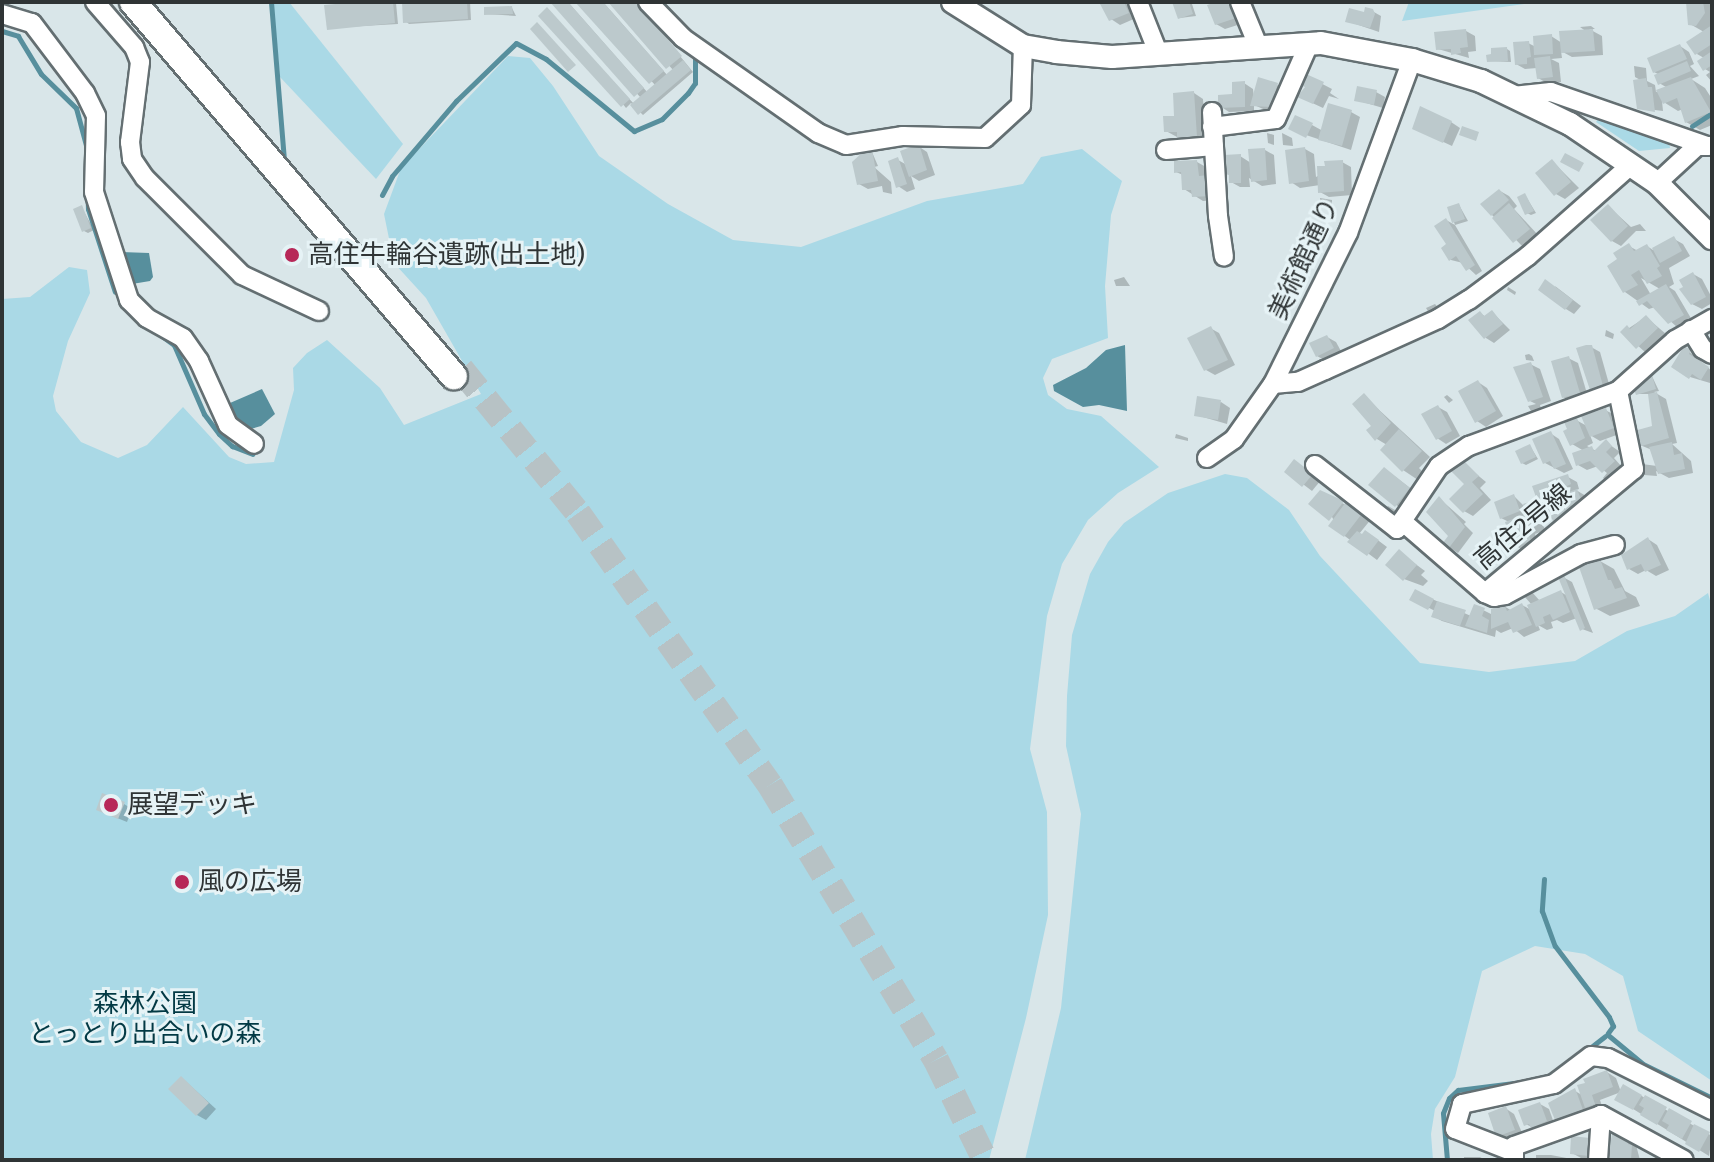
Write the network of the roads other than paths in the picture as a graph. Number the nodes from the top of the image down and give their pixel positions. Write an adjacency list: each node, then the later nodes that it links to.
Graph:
1 (95, 2): 25 (street)
2 (133, 2): 22 (highway)
3 (147, 2): 22 (highway)
4 (648, 2): 10 (street)
5 (953, 2): 10 (main road)
6 (1138, 2): 12 (street)
7 (1240, 2): 11 (street)
8 (2, 14): 32 (street)
9 (1309, 44): 11 (main road); 13 (main road); 16 (street)
10 (1023, 46): 12 (main road)
11 (1259, 48): 12 (main road)
12 (1159, 55)
13 (1412, 60): 14 (main road); 30 (street, 美術館通り)
14 (1513, 96): 15 (street); 17 (main road)
15 (1598, 107): 17 (street); 18 (street)
16 (1213, 128): 19 (street); 24 (street)
17 (1583, 133): 20 (main road)
18 (1710, 146): 21 (street)
19 (1166, 150)
20 (1631, 165): 21 (main road); 30 (street)
21 (1657, 183): 23 (main road)
22 (340, 233): 29 (highway)
23 (1712, 238)
24 (1224, 257)
25 (319, 311)
26 (1712, 319): 27 (street)
27 (1691, 330): 28 (street); 31 (street)
28 (1712, 354)
29 (458, 372)
30 (1273, 384): 33 (street, 美術館通り)
31 (1618, 391): 35 (street); 37 (street, 高住2号線)
32 (254, 444)
33 (1207, 458)
34 (1315, 465): 35 (street)
35 (1402, 521): 37 (street, 高住2号線)
36 (1615, 545): 37 (street)
37 (1485, 593)
38 (1712, 1110): 40 (street)
39 (1601, 1115): 40 (street); 41 (street); 42 (street)
40 (1514, 1156)
41 (1598, 1160)
42 (1684, 1160)

